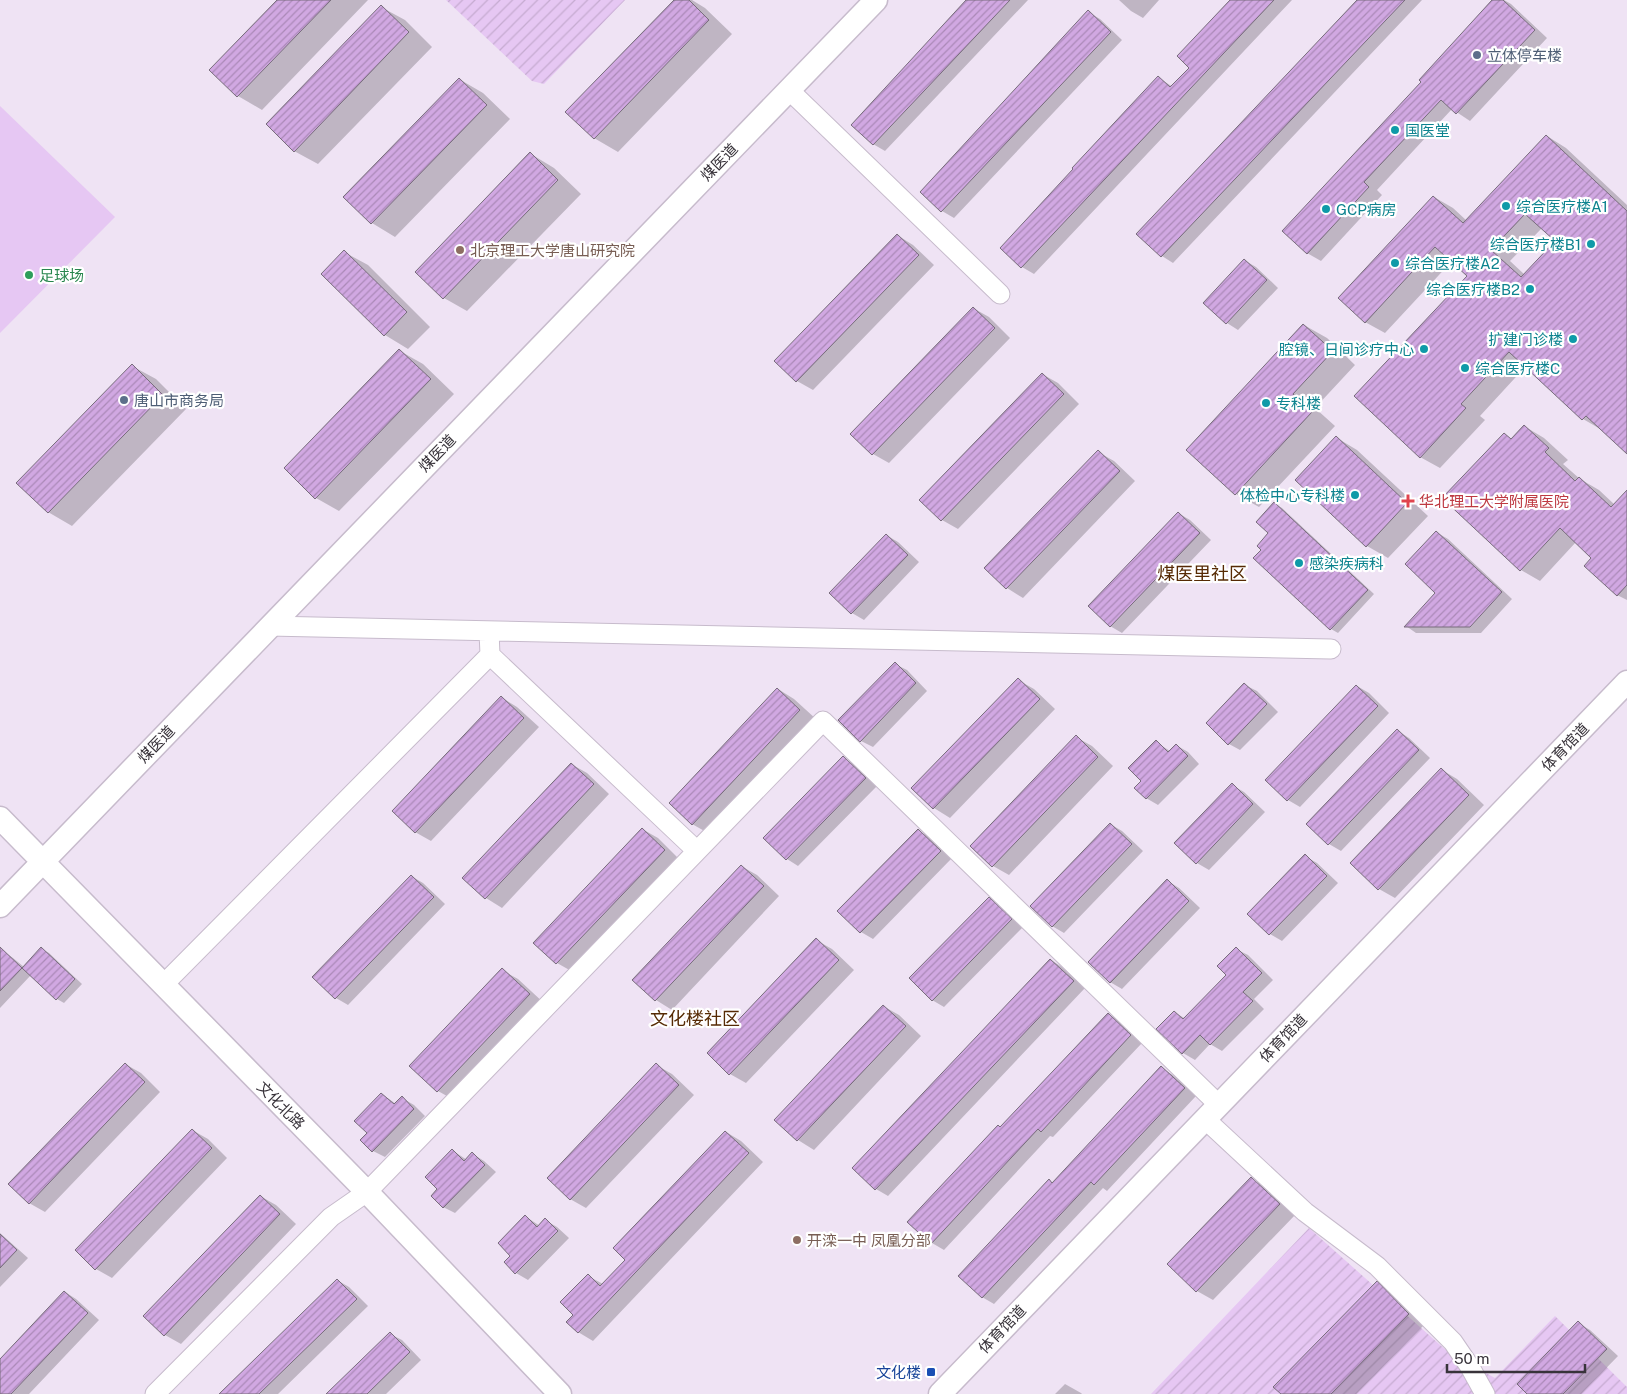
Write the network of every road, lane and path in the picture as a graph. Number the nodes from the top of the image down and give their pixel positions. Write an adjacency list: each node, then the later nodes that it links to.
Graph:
1 (876, 0): 2 (street, 煤医道)
2 (789, 90): 3 (street); 4 (street, 煤医道)
3 (1000, 294)
4 (269, 626): 5 (street); 11 (street, 煤医道)
5 (490, 631): 6 (street); 7 (street)
6 (1331, 649)
7 (490, 655): 10 (street); 13 (street)
8 (1627, 682): 14 (street, 体育馆道)
9 (0, 818): 11 (street, 文化北路)
10 (697, 851): 14 (street); 15 (street)
11 (43, 862): 12 (street, 煤医道); 13 (street, 文化北路)
12 (0, 906)
13 (163, 985): 15 (street, 文化北路)
14 (1212, 1112): 18 (street, 体育馆道); 19 (street)
15 (367, 1192): 16 (street); 17 (street, 文化北路)
16 (155, 1394)
17 (560, 1394)
18 (940, 1394)
19 (1484, 1394)

